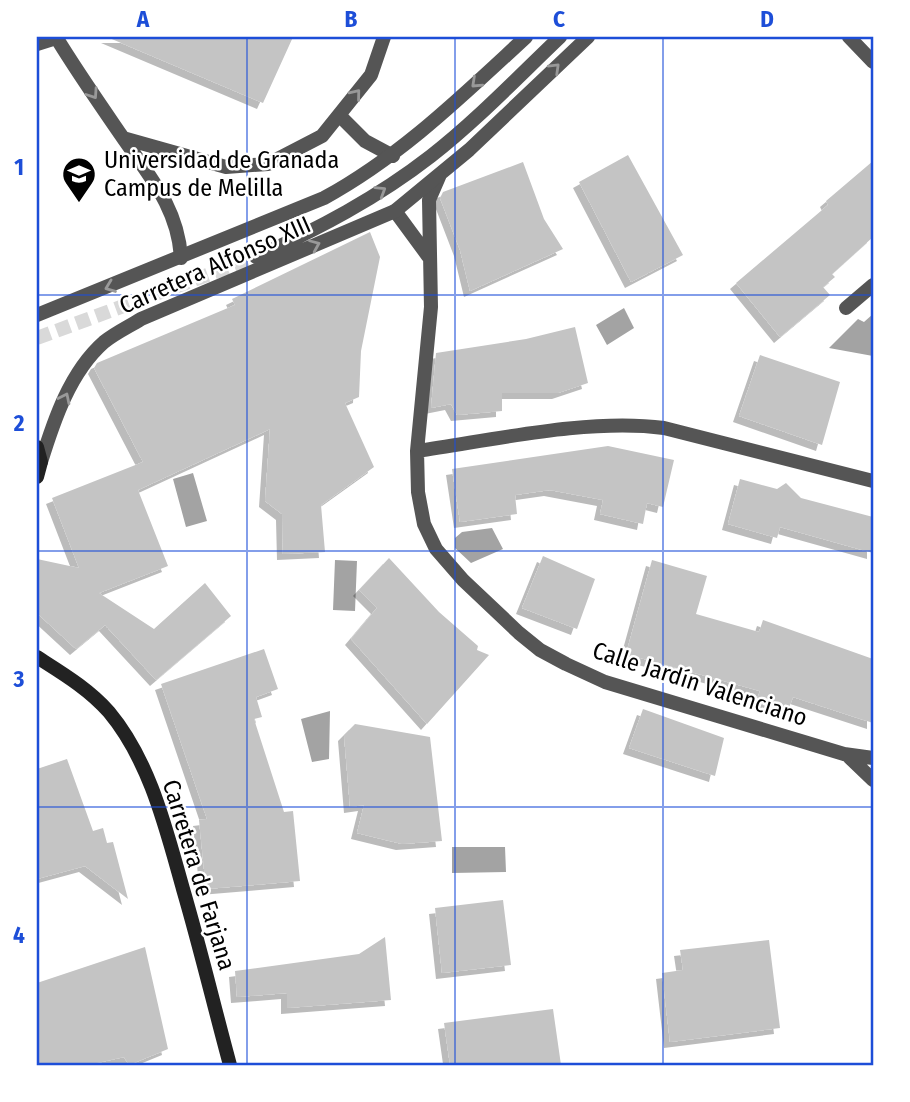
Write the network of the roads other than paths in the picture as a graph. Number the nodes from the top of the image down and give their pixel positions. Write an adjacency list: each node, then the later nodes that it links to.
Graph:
1 (56, 37): 7 (street); 10 (street, one-way to 10)
2 (384, 37): 9 (street, one-way to 2)
3 (526, 37): 11 (street, Carretera Alfonso XIII, one-way to 11)
4 (560, 37): 14 (street, Carretera Alfonso XIII, one-way to 4)
5 (588, 37): 12 (street, Carretera Alfonso XIII, one-way to 5)
6 (849, 37): 8 (street)
7 (37, 44)
8 (873, 62)
9 (339, 115): 10 (street); 11 (street)
10 (123, 138): 15 (street)
11 (393, 156): 15 (street, Carretera Alfonso XIII)
12 (439, 177): 13 (street, Carretera Alfonso XIII); 16 (street, Calle Jardín Valenciano)
13 (395, 211): 16 (street); 21 (street, Carretera Alfonso XIII, one-way to 13)
14 (256, 257)
15 (181, 258): 19 (street, Carretera Alfonso XIII, one-way to 19)
16 (430, 260): 20 (street, Calle Jardín Valenciano)
17 (873, 285): 18 (street)
18 (846, 308)
19 (37, 315)
20 (417, 451): 23 (street); 25 (street, Calle Jardín Valenciano)
21 (39, 454): 22 (main road)
22 (37, 477)
23 (873, 481)
24 (37, 657): 28 (main road, Carretera de Farjana)
25 (844, 754): 26 (street, Calle Jardín Valenciano); 27 (street, Calle Jardín Valenciano)
26 (873, 758)
27 (873, 780)
28 (230, 1065)

